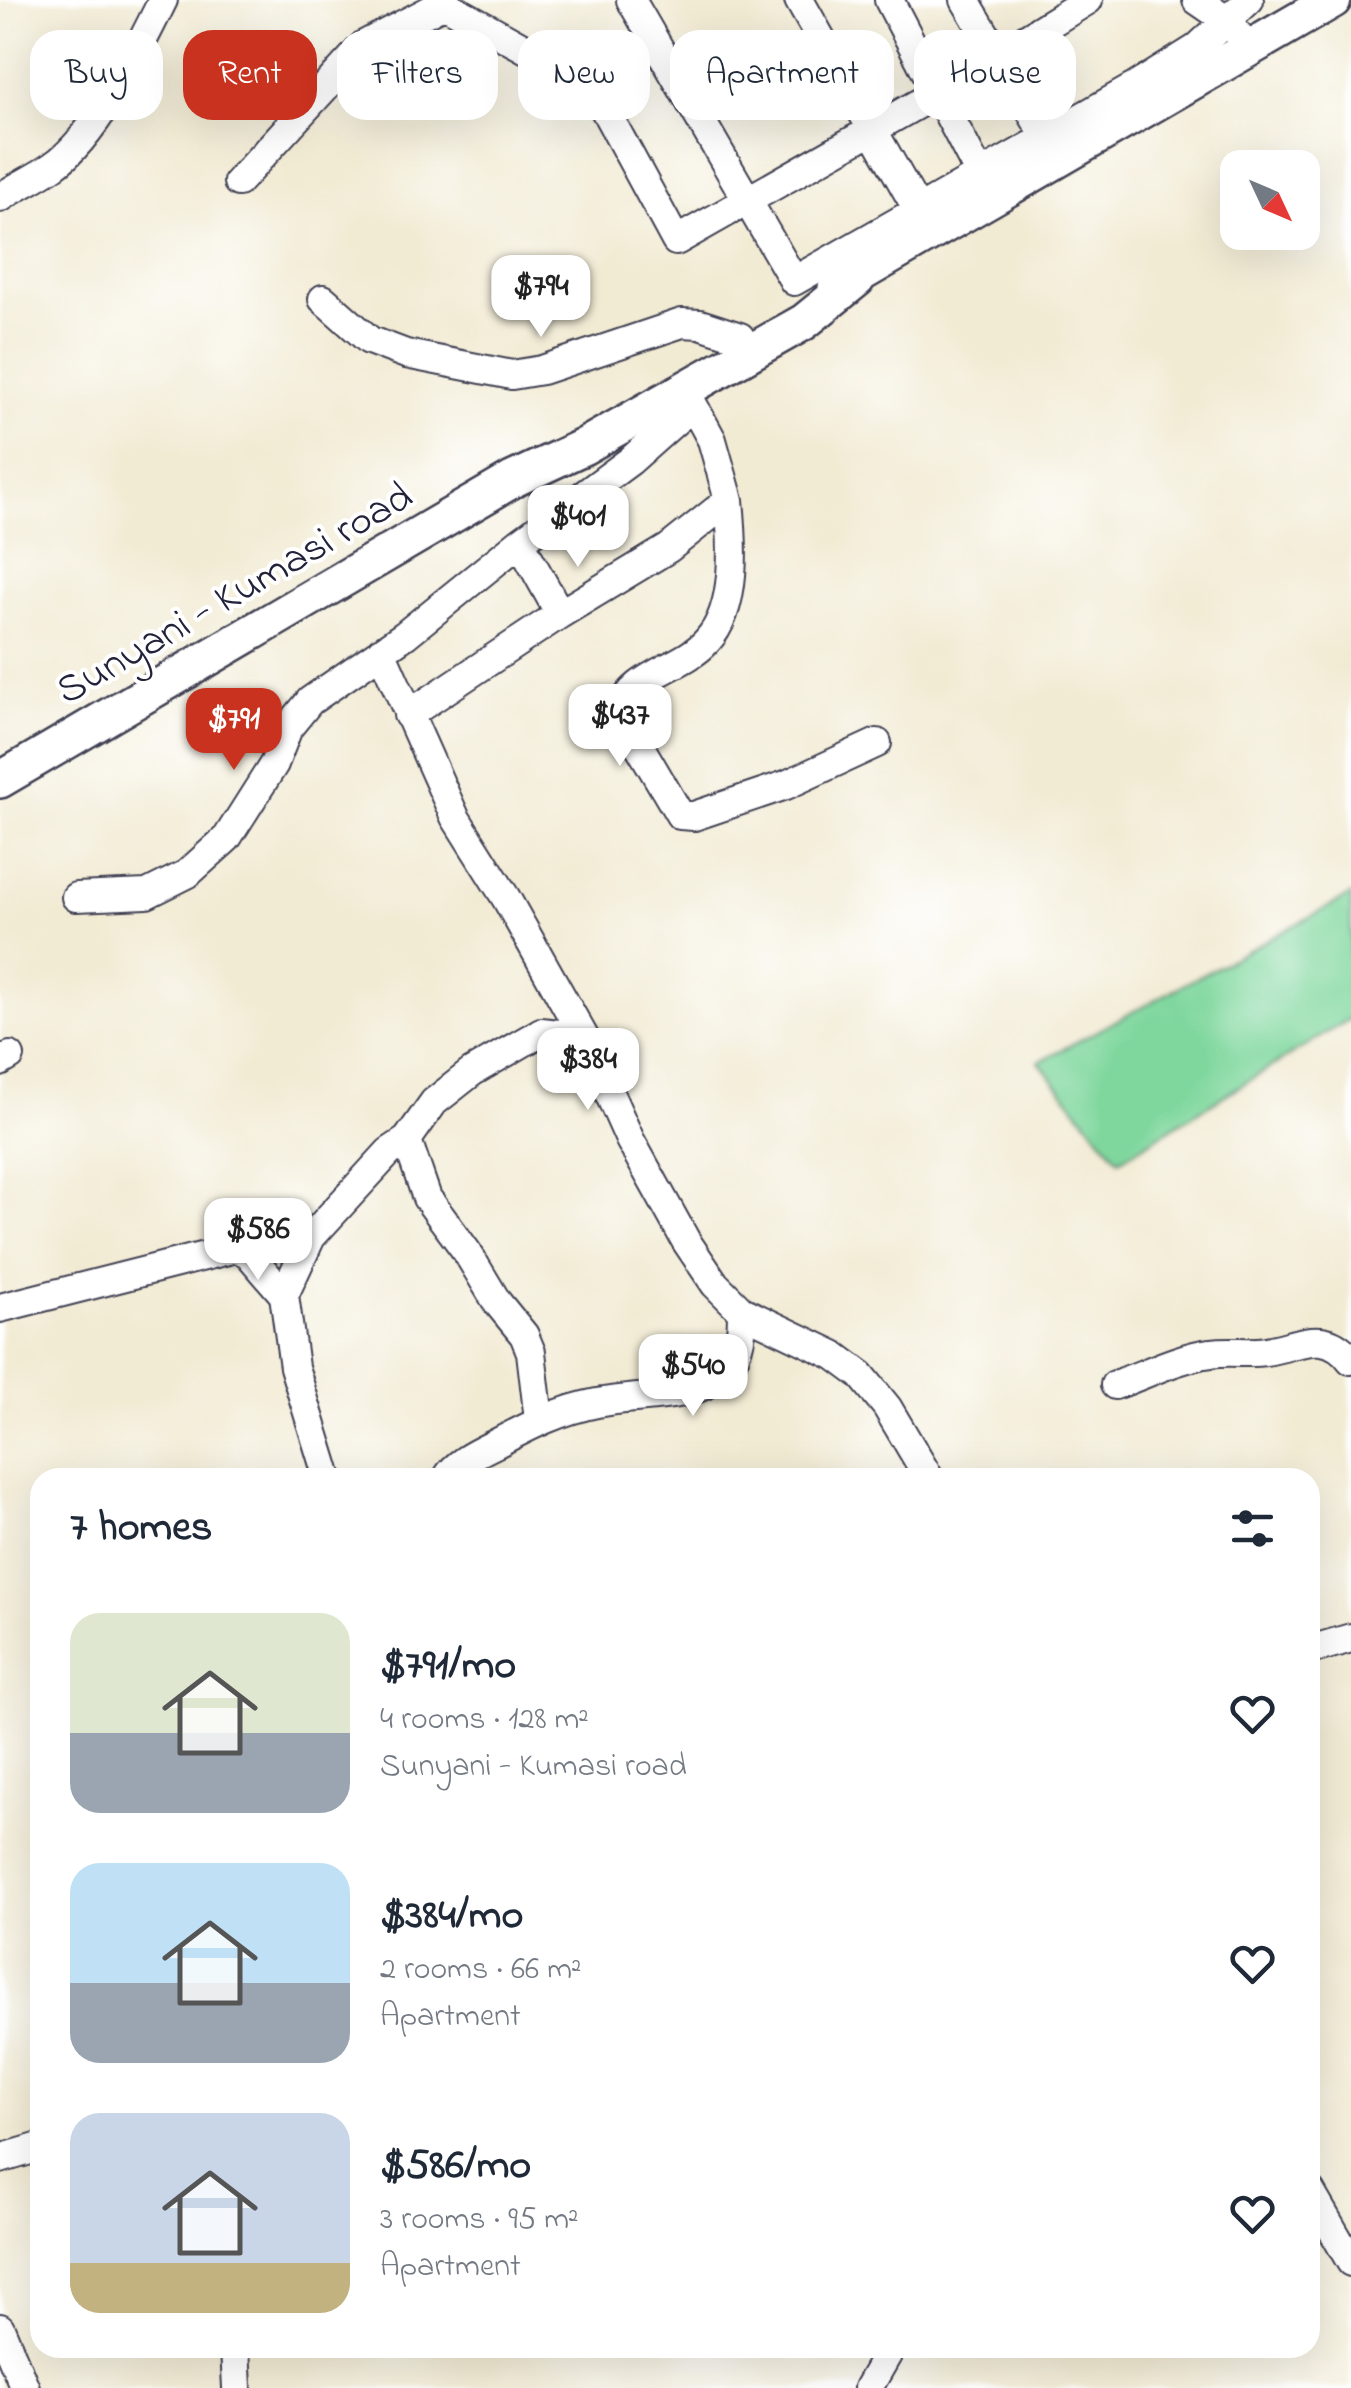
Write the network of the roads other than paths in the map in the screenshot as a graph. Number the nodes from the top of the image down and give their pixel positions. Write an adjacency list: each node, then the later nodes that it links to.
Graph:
1 (163, 0): 22 (street)
2 (631, 0): 23 (street)
3 (799, 0): 18 (street)
4 (889, 0): 14 (street)
5 (964, 0): 11 (street)
6 (1088, 0): 12 (street)
7 (1197, 0): 13 (street)
8 (1249, 0): 13 (street)
9 (1332, 0): 13 (main road)
10 (441, 2): 21 (street); 23 (street)
11 (981, 30)
12 (1039, 30)
13 (1239, 36): 19 (street); 25 (main road)
14 (914, 48)
15 (914, 105): 18 (street)
16 (952, 120): 20 (street)
17 (1036, 120): 19 (street)
18 (872, 129): 23 (street); 24 (street)
19 (1046, 137): 20 (street)
20 (980, 174): 24 (street)
21 (238, 182)
22 (3, 192)
23 (748, 200): 24 (street)
24 (918, 210)
25 (857, 279): 27 (main road); 28 (main road)
26 (323, 298): 27 (street)
27 (740, 337): 29 (main road)
28 (688, 397): 29 (main road); 30 (street); 31 (street)
29 (512, 480): 36 (main road, Sunyani - Kumasi road)
30 (729, 500): 32 (street); 35 (street)
31 (520, 542): 32 (street); 33 (street)
32 (560, 614): 34 (street)
33 (381, 651): 34 (street); 37 (street)
34 (408, 714): 38 (street)
35 (877, 743)
36 (0, 780)
37 (76, 897)
38 (584, 1036): 39 (street); 42 (street)
39 (407, 1140): 40 (street); 45 (street)
40 (284, 1296): 41 (street); 46 (street)
41 (0, 1308)
42 (742, 1311): 45 (street); 48 (street)
43 (1351, 1360): 44 (street)
44 (1115, 1385)
45 (539, 1420): 47 (street)
46 (325, 1468)
47 (454, 1468)
48 (923, 1468)
49 (1351, 1638): 50 (street)
50 (1320, 1647)
51 (30, 2150): 52 (street)
52 (0, 2159)
53 (1320, 2208): 54 (street)
54 (1351, 2262)
55 (0, 2328): 58 (street)
56 (235, 2358): 59 (street)
57 (885, 2358): 60 (street)
58 (24, 2388)
59 (237, 2388)
60 (868, 2388)

